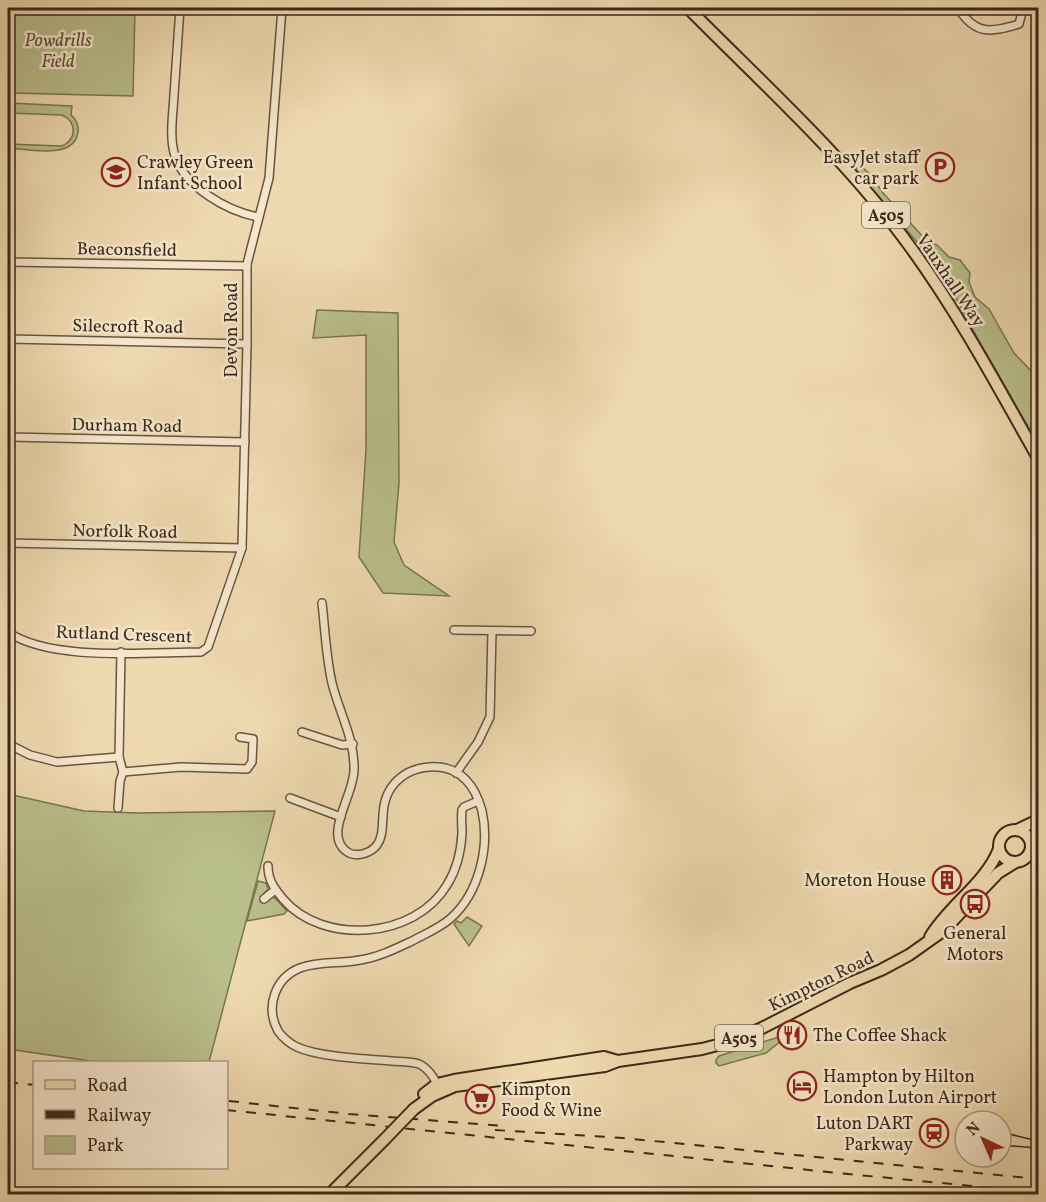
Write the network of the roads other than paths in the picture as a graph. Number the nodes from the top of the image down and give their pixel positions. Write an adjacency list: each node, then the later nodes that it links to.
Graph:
1 (180, 8): 7 (street)
2 (269, 8): 6 (street)
3 (688, 8): 14 (main road, Vauxhall Way / A505)
4 (958, 8): 5 (street)
5 (1023, 8)
6 (282, 9): 7 (street, Devon Road)
7 (258, 217): 9 (street, Devon Road)
8 (8, 262): 9 (street, Beaconsfield)
9 (247, 266): 11 (street, Devon Road)
10 (8, 339): 11 (street, Silecroft Road)
11 (247, 344): 13 (street, Devon Road)
12 (8, 437): 13 (street, Durham Road)
13 (245, 442): 16 (street, Devon Road)
14 (1038, 458)
15 (8, 543): 16 (street, Norfolk Road)
16 (242, 548): 22 (street, Devon Road)
17 (322, 603): 27 (street)
18 (454, 630): 19 (street)
19 (492, 631): 20 (street); 30 (street)
20 (531, 631)
21 (8, 632): 23 (street, Rutland Crescent)
22 (206, 650): 23 (street, Rutland Crescent)
23 (121, 652): 28 (street)
24 (302, 732): 27 (street)
25 (240, 737): 29 (street)
26 (8, 744): 28 (street)
27 (352, 744): 34 (street)
28 (119, 757): 29 (street)
29 (123, 772): 33 (street)
30 (456, 772): 32 (street); 34 (street)
31 (290, 798): 34 (street)
32 (478, 801): 41 (street); 45 (street)
33 (118, 808)
34 (341, 817)
35 (1038, 820): 36 (main road)
36 (1017, 830): 37 (main road); 38 (main road)
37 (1035, 843): 39 (main road)
38 (999, 849): 39 (main road); 43 (main road, Kimpton Road / A505)
39 (1014, 863): 43 (main road, Kimpton Road / A505)
40 (268, 866): 41 (street)
41 (275, 890): 42 (street)
42 (264, 899)
43 (928, 940): 44 (main road, Kimpton Road / A505)
44 (618, 1061): 45 (main road, Kimpton Road / A505); 46 (main road, Kimpton Road / A505)
45 (437, 1084): 46 (main road, Kimpton Road / A505)
46 (414, 1109): 47 (main road, Kimpton Road / A505, bridge)
47 (330, 1194)

